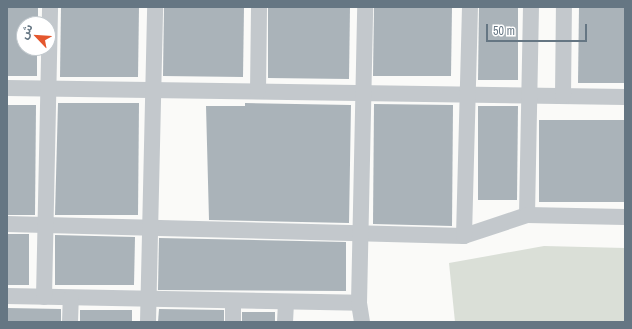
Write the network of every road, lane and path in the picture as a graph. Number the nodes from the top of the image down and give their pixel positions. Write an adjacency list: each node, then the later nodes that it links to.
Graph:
1 (50, 7): 9 (street)
2 (155, 7): 10 (street)
3 (260, 7): 11 (street)
4 (366, 7): 12 (street)
5 (470, 7): 13 (street)
6 (531, 7): 14 (street)
7 (564, 7): 15 (street)
8 (7, 88): 9 (street)
9 (48, 88): 10 (street); 20 (street)
10 (153, 89): 11 (street); 21 (street)
11 (258, 91): 12 (street)
12 (364, 93): 13 (street); 22 (street)
13 (468, 94): 14 (street); 23 (street)
14 (528, 95): 15 (street); 17 (street)
15 (563, 96): 16 (street)
16 (625, 97)
17 (527, 215): 18 (street); 23 (street)
18 (625, 217)
19 (7, 224): 20 (street)
20 (46, 225): 21 (street); 25 (street)
21 (150, 229): 22 (street); 27 (street)
22 (361, 231): 23 (street); 30 (street)
23 (464, 236)
24 (7, 296): 25 (street)
25 (44, 297): 26 (street)
26 (71, 298): 27 (street); 31 (street)
27 (148, 299): 28 (street); 32 (street)
28 (233, 301): 29 (street); 33 (street)
29 (286, 302): 30 (street); 34 (street)
30 (359, 303): 35 (street)
31 (70, 322)
32 (148, 322)
33 (232, 322)
34 (285, 322)
35 (362, 322)

